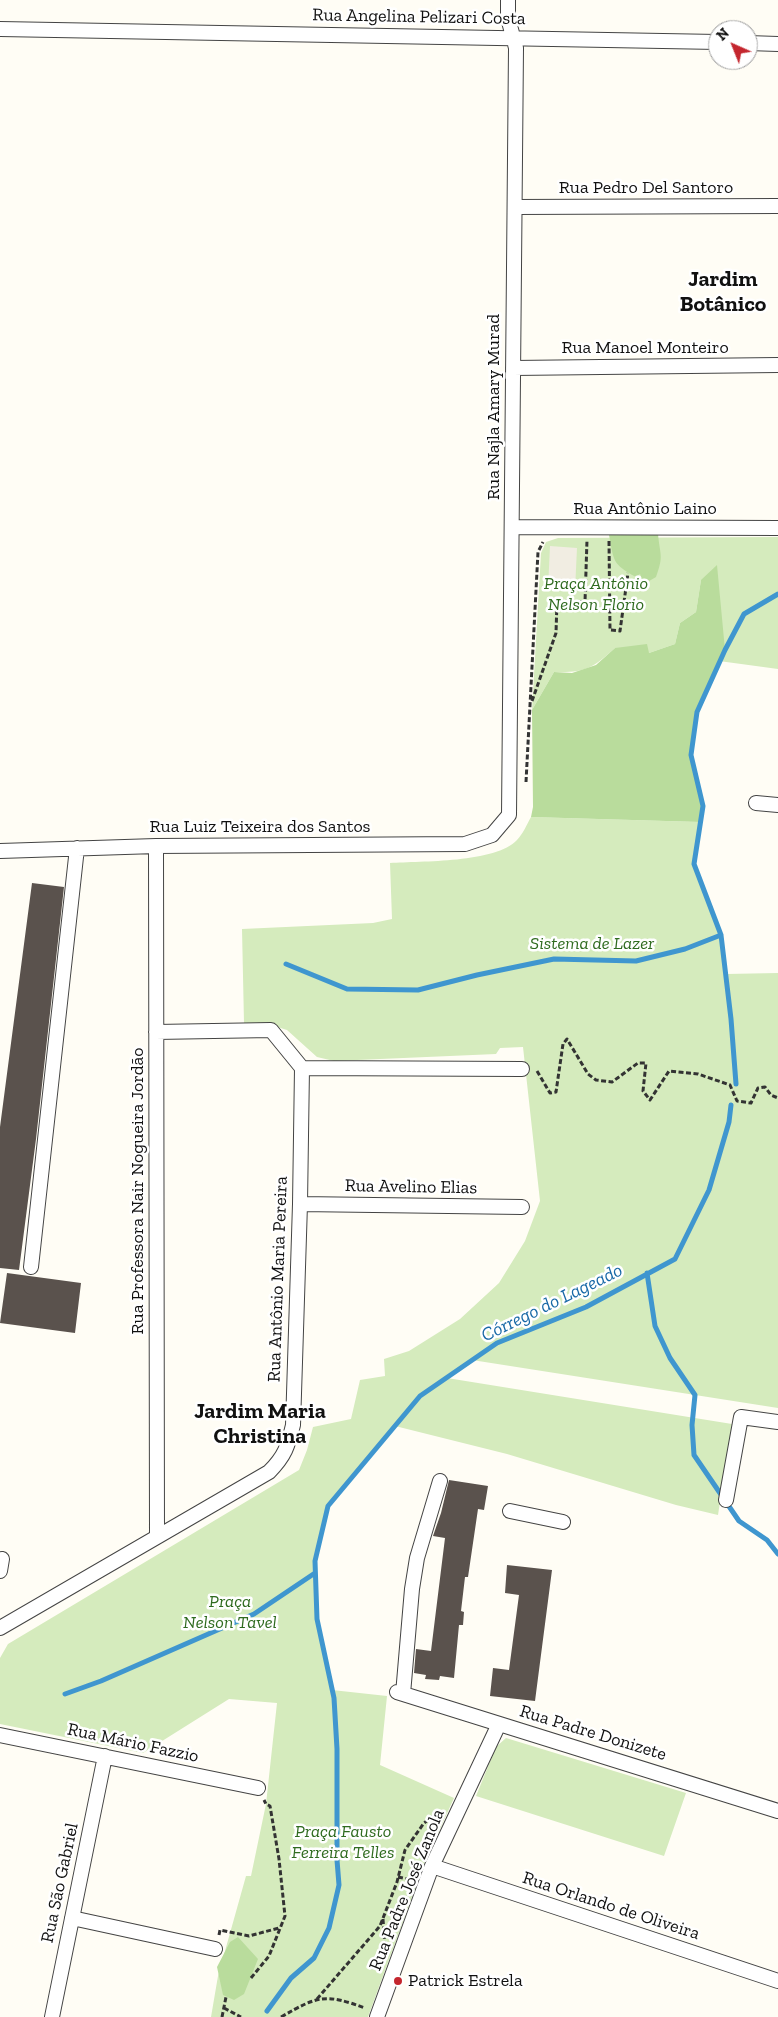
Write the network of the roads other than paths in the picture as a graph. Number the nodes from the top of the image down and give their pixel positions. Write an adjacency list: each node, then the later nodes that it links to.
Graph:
1 (508, 0): 3 (street, Rua Najla Amary Murad)
2 (0, 29): 3 (street, Rua Angelina Pelizari Costa)
3 (513, 37): 4 (street, Rua Angelina Pelizari Costa); 8 (street, Rua Najla Amary Murad)
4 (708, 42)
5 (758, 43): 6 (street)
6 (778, 44)
7 (778, 206): 8 (street, Rua Pedro Del Santoro)
8 (514, 208): 10 (street, Rua Najla Amary Murad)
9 (778, 365): 10 (street, Rua Manoel Monteiro)
10 (513, 368): 11 (street, Rua Najla Amary Murad)
11 (512, 527): 12 (street, Rua Antônio Laino); 15 (street, Rua Najla Amary Murad)
12 (778, 528)
13 (756, 803): 14 (street)
14 (778, 805)
15 (509, 814): 16 (street, Rua Luiz Teixeira dos Santos)
16 (156, 846): 17 (street, Rua Luiz Teixeira dos Santos); 19 (street, Rua Professora Nair Nogueira Jordão)
17 (77, 848): 18 (street, Rua Luiz Teixeira dos Santos); 24 (street)
18 (0, 851)
19 (156, 1032): 21 (street); 30 (street, Rua Professora Nair Nogueira Jordão)
20 (528, 1067): 21 (street)
21 (302, 1068): 22 (street, Rua Antônio Maria Pereira)
22 (300, 1204): 23 (street, Rua Avelino Elias); 30 (street, Rua Antônio Maria Pereira)
23 (522, 1207)
24 (31, 1266)
25 (778, 1422): 27 (street)
26 (440, 1481): 32 (street, Rua Padre Donizete)
27 (726, 1500)
28 (510, 1511): 29 (street)
29 (563, 1522)
30 (157, 1536): 31 (street, Rua Antônio Maria Pereira)
31 (0, 1628)
32 (499, 1724): 36 (street, Rua Padre Donizete); 37 (street, Rua Padre José Zanola)
33 (0, 1735): 34 (street, Rua Mário Fazzio)
34 (105, 1756): 35 (street, Rua Mário Fazzio); 38 (street, Rua São Gabriel)
35 (258, 1788)
36 (778, 1810)
37 (432, 1866): 40 (street, Rua Orlando de Oliveira); 41 (street, Rua Padre José Zanola)
38 (72, 1918): 39 (street); 42 (street, Rua São Gabriel)
39 (216, 1949)
40 (778, 1981)
41 (380, 2016)
42 (52, 2017)

